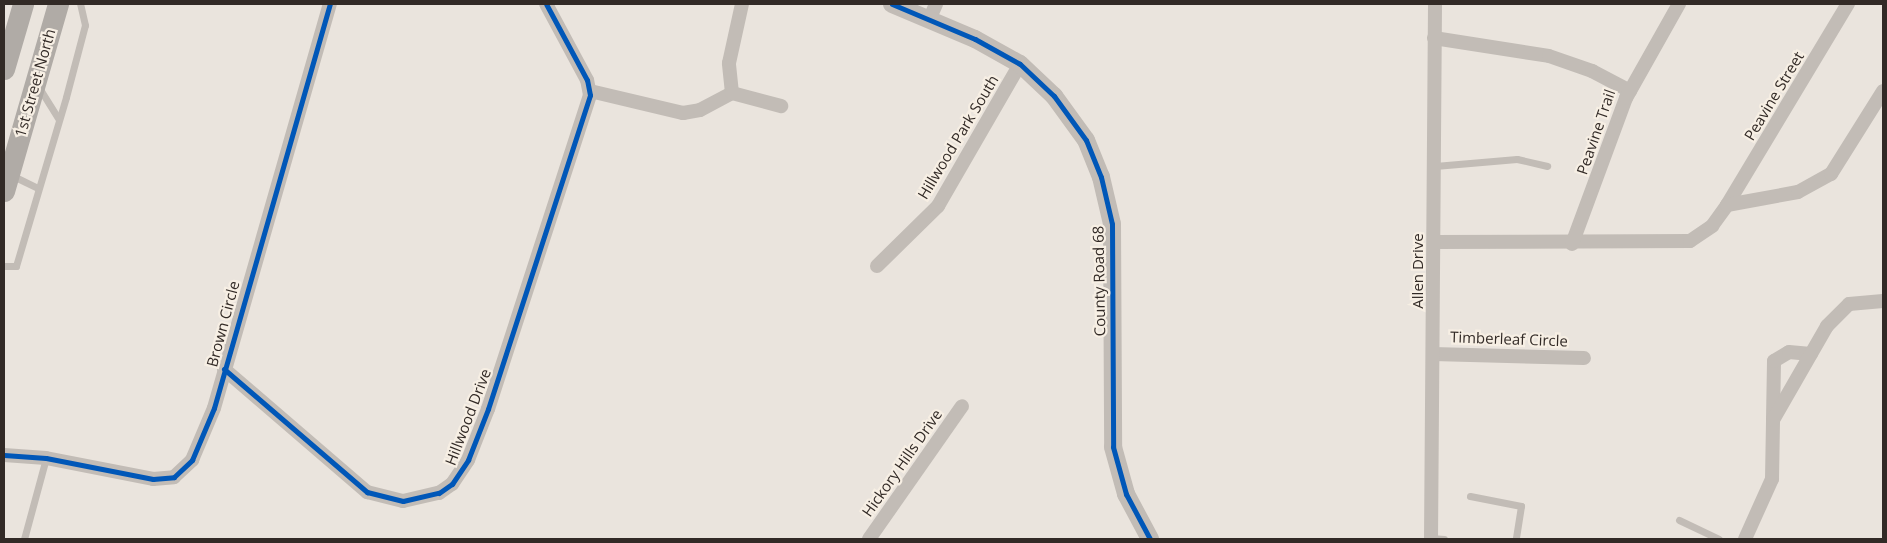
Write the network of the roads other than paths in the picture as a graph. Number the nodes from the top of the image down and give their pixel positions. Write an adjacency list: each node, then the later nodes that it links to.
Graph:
1 (23, 4): 14 (main road)
2 (58, 4): 15 (main road, 1st Street North)
3 (80, 4): 21 (lane)
4 (330, 4): 35 (street, Brown Circle)
5 (546, 4): 16 (street)
6 (742, 4): 19 (street)
7 (892, 4): 11 (street, County Road 68)
8 (1435, 4): 12 (street, Allen Drive)
9 (1679, 4): 17 (street)
10 (1848, 4): 26 (street, Peavine Street)
11 (932, 12): 13 (street, County Road 68)
12 (1434, 38): 17 (street, Peavine Trail); 22 (street, Allen Drive)
13 (1020, 64): 30 (street, Hillwood Park South); 44 (street, County Road 68)
14 (4, 70): 15 (main road)
15 (35, 82): 21 (lane); 24 (main road, 1st Street North)
16 (590, 91): 19 (street); 35 (street, Hillwood Drive)
17 (1630, 91): 28 (street, Peavine Trail)
18 (1883, 91): 26 (street)
19 (732, 93): 20 (street)
20 (781, 106)
21 (59, 119): 25 (lane)
22 (1435, 166): 23 (lane); 27 (street, Allen Drive)
23 (1547, 166)
24 (6, 182): 25 (lane)
25 (38, 188): 29 (lane)
26 (1727, 205): 28 (street, Peavine Street)
27 (1435, 242): 28 (street); 32 (street, Allen Drive)
28 (1572, 244)
29 (4, 266)
30 (878, 266)
31 (1883, 301): 33 (street)
32 (1433, 354): 34 (street, Timberleaf Circle); 45 (street, Allen Drive)
33 (1811, 354): 37 (street); 37 (street)
34 (1584, 358)
35 (224, 369): 39 (street, Brown Circle)
36 (962, 406): 43 (street, Hickory Hills Drive)
37 (1773, 420): 48 (street)
38 (4, 455): 39 (street, Brown Circle)
39 (46, 458): 42 (lane)
40 (1470, 496): 46 (lane)
41 (1679, 520): 47 (lane)
42 (24, 539)
43 (869, 539)
44 (1150, 539)
45 (1436, 539)
46 (1516, 539)
47 (1719, 539)
48 (1745, 539)

